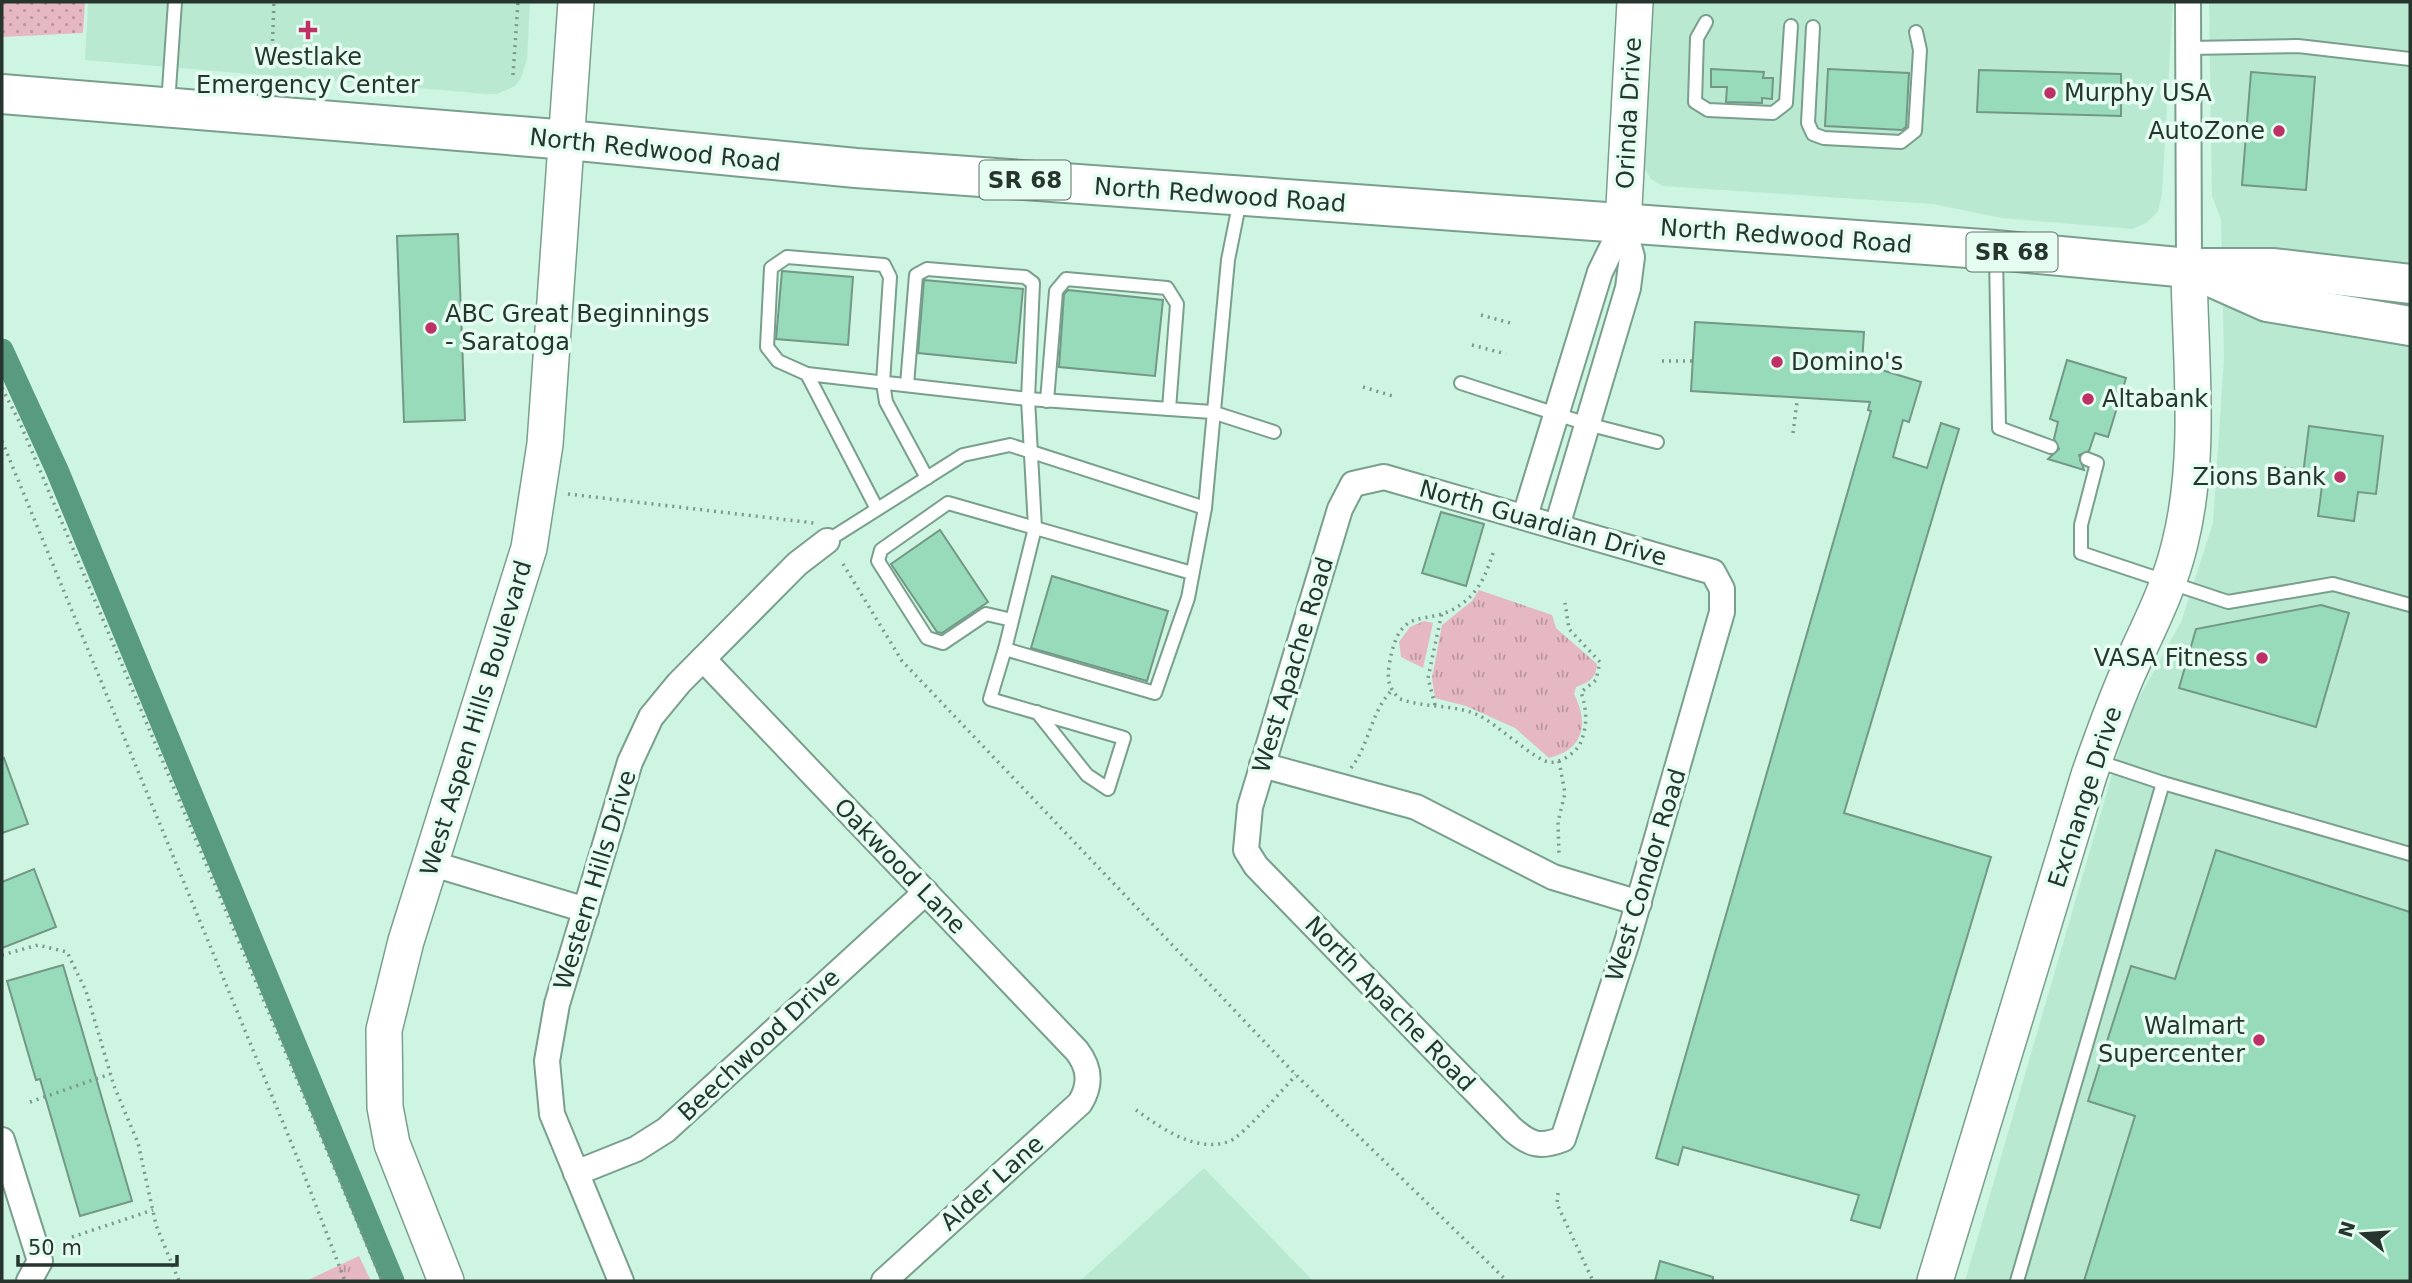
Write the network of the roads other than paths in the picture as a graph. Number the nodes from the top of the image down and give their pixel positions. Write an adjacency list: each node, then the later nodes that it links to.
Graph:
1 (175, 2): 12 (lane)
2 (576, 2): 13 (street, West Aspen Hills Boulevard)
3 (1635, 2): 15 (street, Orinda Drive)
4 (2188, 2): 9 (street)
5 (1706, 22): 6 (lane)
6 (1791, 26)
7 (1813, 27): 8 (lane)
8 (1916, 32)
9 (2189, 48): 10 (lane); 17 (street)
10 (2410, 59)
11 (2, 94): 12 (main road, North Redwood Road / SR 68)
12 (168, 107): 13 (main road, North Redwood Road / SR 68)
13 (568, 141): 14 (main road, North Redwood Road / SR 68); 56 (street, West Aspen Hills Boulevard)
14 (1241, 196): 15 (main road, North Redwood Road / SR 68); 27 (lane)
15 (1623, 225): 16 (main road, North Redwood Road / SR 68); 28 (street); 29 (street)
16 (1996, 250): 17 (main road, North Redwood Road / SR 68); 32 (lane)
17 (2189, 268): 18 (main road, SR 68); 19 (main road, SR 68); 44 (street, Exchange Drive)
18 (2410, 284)
19 (2410, 326)
20 (807, 374): 21 (lane); 21 (lane); 38 (lane)
21 (883, 383): 23 (lane); 35 (lane)
22 (1461, 383): 28 (lane)
23 (907, 386): 24 (lane); 24 (lane)
24 (1028, 399): 25 (lane); 33 (lane)
25 (1047, 401): 26 (lane); 26 (lane)
26 (1169, 409): 27 (lane)
27 (1212, 412): 30 (lane); 37 (lane)
28 (1557, 413): 29 (lane); 39 (street)
29 (1587, 424): 31 (lane); 40 (street)
30 (1274, 432)
31 (1657, 442)
32 (2051, 447)
33 (1030, 452): 35 (lane); 37 (lane); 41 (lane)
34 (2087, 459): 44 (lane)
35 (927, 478): 38 (lane)
36 (1353, 484): 39 (street, North Guardian Drive); 52 (street, West Apache Road)
37 (1205, 508): 43 (lane)
38 (877, 509): 42 (lane)
39 (1525, 516): 40 (street, North Guardian Drive)
40 (1557, 526): 45 (street, North Guardian Drive)
41 (1035, 528): 43 (lane); 47 (lane); 47 (lane)
42 (821, 532): 49 (street, Western Hills Drive)
43 (1192, 573): 48 (lane)
44 (2168, 583): 46 (lane); 51 (street, Exchange Drive)
45 (1722, 589): 58 (street, West Condor Road)
46 (2410, 605)
47 (1012, 620): 48 (lane)
48 (1004, 649): 50 (lane)
49 (703, 659): 57 (street, Oakwood Lane); 59 (street, Western Hills Drive)
50 (1037, 712): 50 (lane)
51 (2094, 760): 53 (lane); 68 (street, Exchange Drive)
52 (1262, 765): 54 (street, West Apache Road); 58 (street)
53 (2163, 782): 55 (lane); 69 (lane)
54 (1246, 850): 62 (street, North Apache Road)
55 (2410, 854)
56 (430, 863): 59 (street); 65 (street, West Aspen Hills Boulevard)
57 (926, 892): 60 (street, Oakwood Lane); 63 (street, Beechwood Drive)
58 (1639, 903): 62 (street, West Condor Road)
59 (586, 910): 63 (street, Western Hills Drive)
60 (1088, 1078): 67 (street, Alder Lane)
61 (2, 1140): 64 (street)
62 (1544, 1147)
63 (576, 1173): 66 (street, Western Hills Drive)
64 (29, 1281)
65 (446, 1281)
66 (621, 1281)
67 (884, 1281)
68 (1935, 1281)
69 (2017, 1281)

